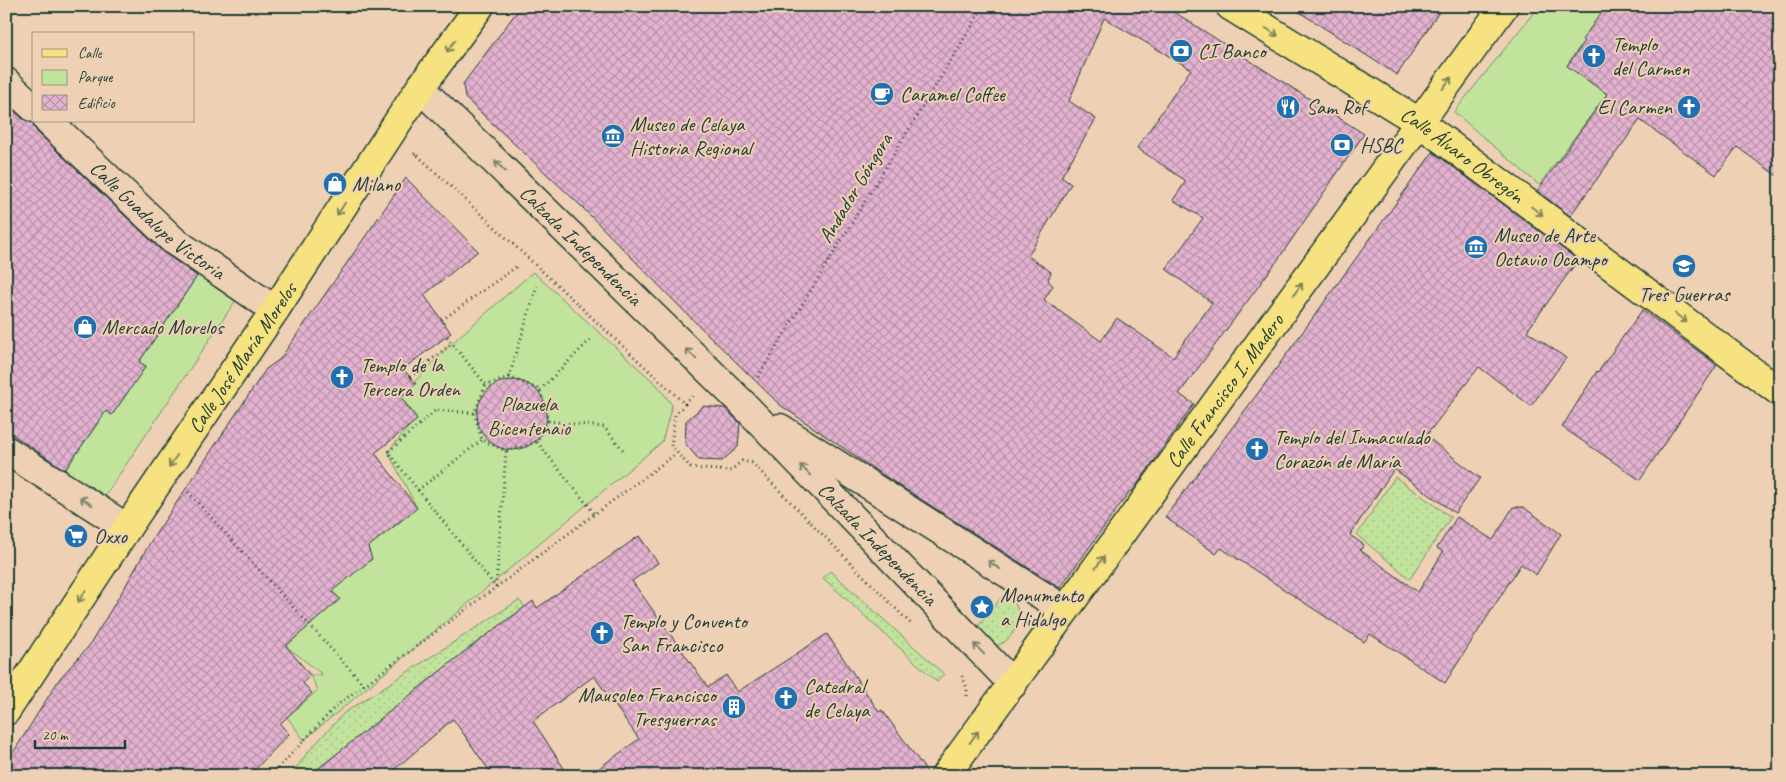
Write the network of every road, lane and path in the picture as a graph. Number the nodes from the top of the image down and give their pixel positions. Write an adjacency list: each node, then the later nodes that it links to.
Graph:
1 (984, 6): 20 (path, Andador Góngora)
2 (1230, 6): 9 (main road, Calle Álvaro Obregón, one-way to 9)
3 (1504, 6): 9 (main road, Calle Francisco I. Madero, one-way to 3)
4 (478, 7): 6 (main road, Calle José María Morelos, one-way to 6)
5 (6, 82): 7 (street)
6 (420, 88): 13 (main road, Calle José María Morelos, one-way to 13); 26 (street, Calzada Independencia, one-way to 6)
7 (32, 106)
8 (49, 122): 13 (street, Calle Guadalupe Victoria)
9 (1419, 122): 24 (main road, Calle Álvaro Obregón, one-way to 24); 40 (main road, Calle Francisco I. Madero, one-way to 9)
10 (410, 159): 25 (path)
11 (516, 266): 14 (path)
12 (537, 286): 18 (path)
13 (275, 310): 38 (main road, Calle José María Morelos, one-way to 38)
14 (442, 320)
15 (447, 337): 17 (path)
16 (593, 337): 22 (path)
17 (452, 343): 19 (path); 21 (path)
18 (509, 376): 21 (path); 22 (path)
19 (410, 377)
20 (757, 377)
21 (486, 385): 27 (path)
22 (540, 390): 28 (path)
23 (695, 392): 25 (path)
24 (1780, 392)
25 (685, 404): 34 (path)
26 (742, 404): 40 (street, Calzada Independencia, one-way to 26); 43 (street, Calzada Independencia, one-way to 26)
27 (474, 413): 29 (path); 36 (path)
28 (548, 421): 30 (path); 33 (path)
29 (482, 440): 32 (path); 36 (path)
30 (537, 442): 32 (path); 37 (path)
31 (6, 450): 38 (street, one-way to 31)
32 (506, 451): 39 (path)
33 (624, 451)
34 (677, 453): 37 (path); 41 (path)
35 (186, 490): 44 (path)
36 (418, 490): 39 (path)
37 (596, 514): 39 (path)
38 (127, 528): 46 (main road, Calle José María Morelos, one-way to 46)
39 (496, 588): 44 (path)
40 (1065, 610): 43 (main road, Calle Francisco I. Madero)
41 (918, 632)
42 (960, 674): 45 (path)
43 (1012, 684): 48 (main road, Calle Francisco I. Madero, one-way to 43)
44 (364, 685): 47 (path)
45 (967, 699)
46 (6, 711)
47 (271, 776)
48 (945, 776)

